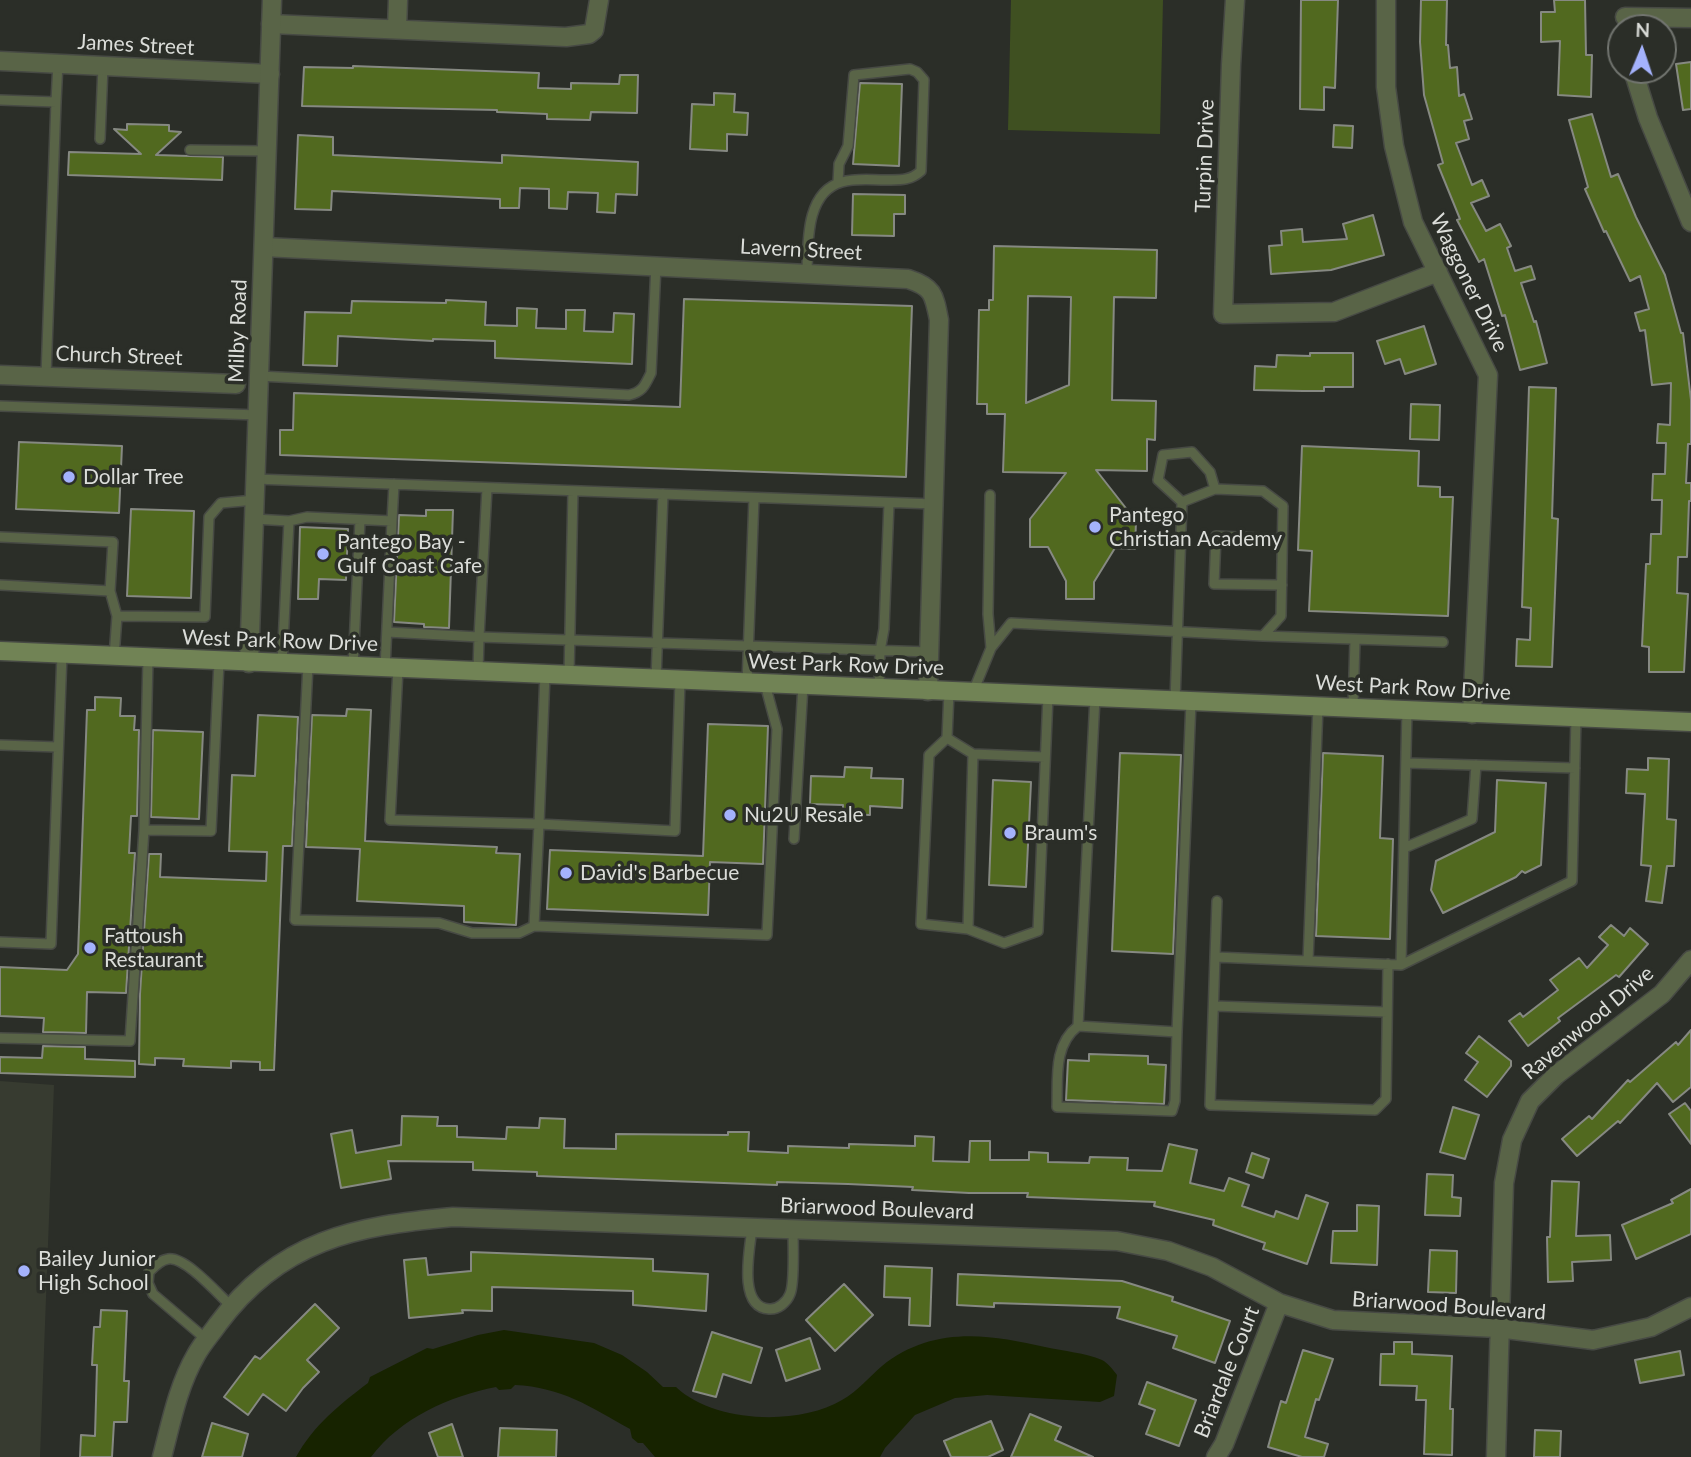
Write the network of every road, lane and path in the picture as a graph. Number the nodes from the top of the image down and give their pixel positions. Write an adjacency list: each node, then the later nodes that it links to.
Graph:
1 (272, 0): 6 (street, Milby Road)
2 (398, 0): 7 (street)
3 (599, 0): 7 (street)
4 (1236, 0): 22 (street, Turpin Drive)
5 (1386, 0): 22 (street, Waggoner Drive)
6 (271, 23): 7 (street); 11 (street, Milby Road)
7 (397, 29)
8 (0, 61): 9 (street, James Street)
9 (58, 64): 10 (street, James Street); 14 (lane)
10 (103, 66): 11 (street, James Street); 15 (lane)
11 (270, 74): 17 (street, Milby Road)
12 (1637, 84): 19 (street)
13 (0, 100): 14 (lane)
14 (56, 102): 25 (lane)
15 (100, 139)
16 (190, 150): 17 (lane)
17 (267, 151): 20 (street, Milby Road)
18 (838, 183): 18 (lane); 23 (lane)
19 (1691, 222)
20 (264, 247): 21 (street, Lavern Street); 26 (street, Milby Road)
21 (656, 265): 23 (street, Lavern Street); 26 (lane)
22 (1438, 272): 92 (street, Waggoner Drive)
23 (807, 273): 41 (street, Lavern Street)
24 (0, 375): 25 (street, Church Street)
25 (46, 376): 27 (street, Church Street)
26 (259, 376): 29 (street, Milby Road)
27 (236, 384)
28 (0, 406): 29 (lane)
29 (258, 415): 30 (street, Milby Road)
30 (255, 479): 31 (lane); 38 (street, Milby Road)
31 (394, 484): 32 (lane); 45 (lane)
32 (487, 488): 34 (lane); 55 (lane)
33 (1215, 489): 39 (lane); 39 (lane); 47 (lane)
34 (573, 491): 35 (lane); 56 (lane)
35 (663, 494): 37 (lane); 59 (lane)
36 (990, 495): 61 (lane)
37 (754, 498): 40 (lane); 60 (lane)
38 (255, 500): 42 (street, Milby Road); 51 (lane)
39 (1182, 502): 52 (lane)
40 (889, 503): 41 (lane); 62 (lane)
41 (934, 504): 64 (street, Lavern Street)
42 (254, 519): 44 (lane); 69 (street, Milby Road)
43 (360, 520): 44 (lane); 45 (lane); 72 (lane)
44 (289, 521): 70 (lane)
45 (392, 522): 53 (lane)
46 (0, 537): 50 (lane)
47 (1282, 539): 49 (lane); 49 (lane)
48 (0, 585): 50 (lane)
49 (1282, 585): 54 (lane)
50 (110, 592): 51 (lane)
51 (117, 616): 66 (lane)
52 (1177, 631): 54 (lane); 61 (lane); 88 (lane)
53 (387, 632): 55 (lane); 73 (lane)
54 (1263, 636): 57 (lane)
55 (479, 637): 56 (lane); 74 (lane)
56 (569, 640): 59 (lane); 76 (lane)
57 (1355, 640): 58 (lane); 90 (lane)
58 (1443, 642)
59 (659, 643): 60 (lane); 77 (lane)
60 (747, 646): 62 (lane); 79 (lane)
61 (991, 648): 85 (lane)
62 (880, 650): 64 (lane); 82 (lane)
63 (0, 651): 65 (main road, West Park Row Drive)
64 (929, 652): 83 (street, Lavern Street)
65 (62, 654): 66 (main road, West Park Row Drive); 97 (lane)
66 (114, 657): 67 (main road, West Park Row Drive)
67 (148, 658): 68 (main road, West Park Row Drive); 104 (lane)
68 (219, 662): 69 (main road, West Park Row Drive); 104 (lane)
69 (249, 663): 70 (main road, West Park Row Drive)
70 (282, 664): 71 (main road, West Park Row Drive)
71 (308, 665): 72 (main road, West Park Row Drive); 108 (lane)
72 (353, 667): 73 (main road, West Park Row Drive)
73 (391, 669): 74 (main road, West Park Row Drive); 103 (lane)
74 (478, 672): 75 (main road, West Park Row Drive)
75 (545, 674): 76 (main road, West Park Row Drive); 103 (lane)
76 (569, 675): 77 (main road, West Park Row Drive)
77 (656, 679): 78 (main road, West Park Row Drive)
78 (680, 680): 79 (main road, West Park Row Drive); 103 (lane)
79 (747, 683): 80 (main road, West Park Row Drive)
80 (765, 684): 81 (main road, West Park Row Drive); 108 (lane)
81 (803, 685): 82 (main road, West Park Row Drive); 105 (lane)
82 (879, 688): 83 (main road, West Park Row Drive)
83 (928, 691): 84 (main road, West Park Row Drive)
84 (949, 692): 85 (main road, West Park Row Drive); 95 (lane)
85 (973, 693): 86 (main road, West Park Row Drive)
86 (1048, 696): 87 (main road, West Park Row Drive); 99 (lane)
87 (1094, 698): 88 (main road, West Park Row Drive); 118 (lane)
88 (1183, 701): 89 (main road, West Park Row Drive); 119 (lane)
89 (1318, 706): 90 (main road, West Park Row Drive); 113 (lane)
90 (1353, 707): 91 (main road, West Park Row Drive)
91 (1407, 710): 92 (main road, West Park Row Drive); 100 (lane)
92 (1472, 714): 93 (main road, West Park Row Drive)
93 (1576, 717): 94 (main road, West Park Row Drive); 102 (lane)
94 (1691, 722)
95 (947, 738): 98 (lane); 109 (lane)
96 (0, 745): 97 (lane)
97 (58, 747): 110 (lane)
98 (973, 754): 99 (lane); 109 (lane)
99 (1045, 757): 109 (lane)
100 (1406, 763): 101 (lane); 106 (lane)
101 (1476, 765): 102 (lane); 106 (lane)
102 (1575, 768): 115 (lane)
103 (539, 824): 108 (lane)
104 (144, 830): 120 (lane)
105 (794, 839)
106 (1404, 848): 115 (lane)
107 (1217, 901): 111 (lane)
108 (534, 926)
109 (968, 929)
110 (0, 942)
111 (1215, 957): 113 (lane); 116 (lane)
112 (1691, 960): 126 (street, Ravenwood Drive)
113 (1308, 961): 114 (lane)
114 (1388, 964): 115 (lane); 117 (lane)
115 (1401, 965)
116 (1214, 1006): 117 (lane); 117 (lane)
117 (1387, 1012)
118 (1078, 1026): 119 (lane); 119 (lane)
119 (1177, 1032)
120 (0, 1038)
121 (752, 1228): 122 (street, Briarwood Boulevard); 122 (lane); 124 (street, Briarwood Boulevard)
122 (793, 1229): 123 (street, Briarwood Boulevard)
123 (1279, 1303): 126 (street, Briarwood Boulevard); 129 (street, Briardale Court)
124 (231, 1306): 127 (street, Briarwood Boulevard); 127 (lane)
125 (1691, 1307): 126 (street, Briarwood Boulevard)
126 (1498, 1328): 130 (street, Ravenwood Drive)
127 (207, 1340): 128 (street, Briarwood Boulevard)
128 (162, 1457)
129 (1216, 1457)
130 (1496, 1457)

